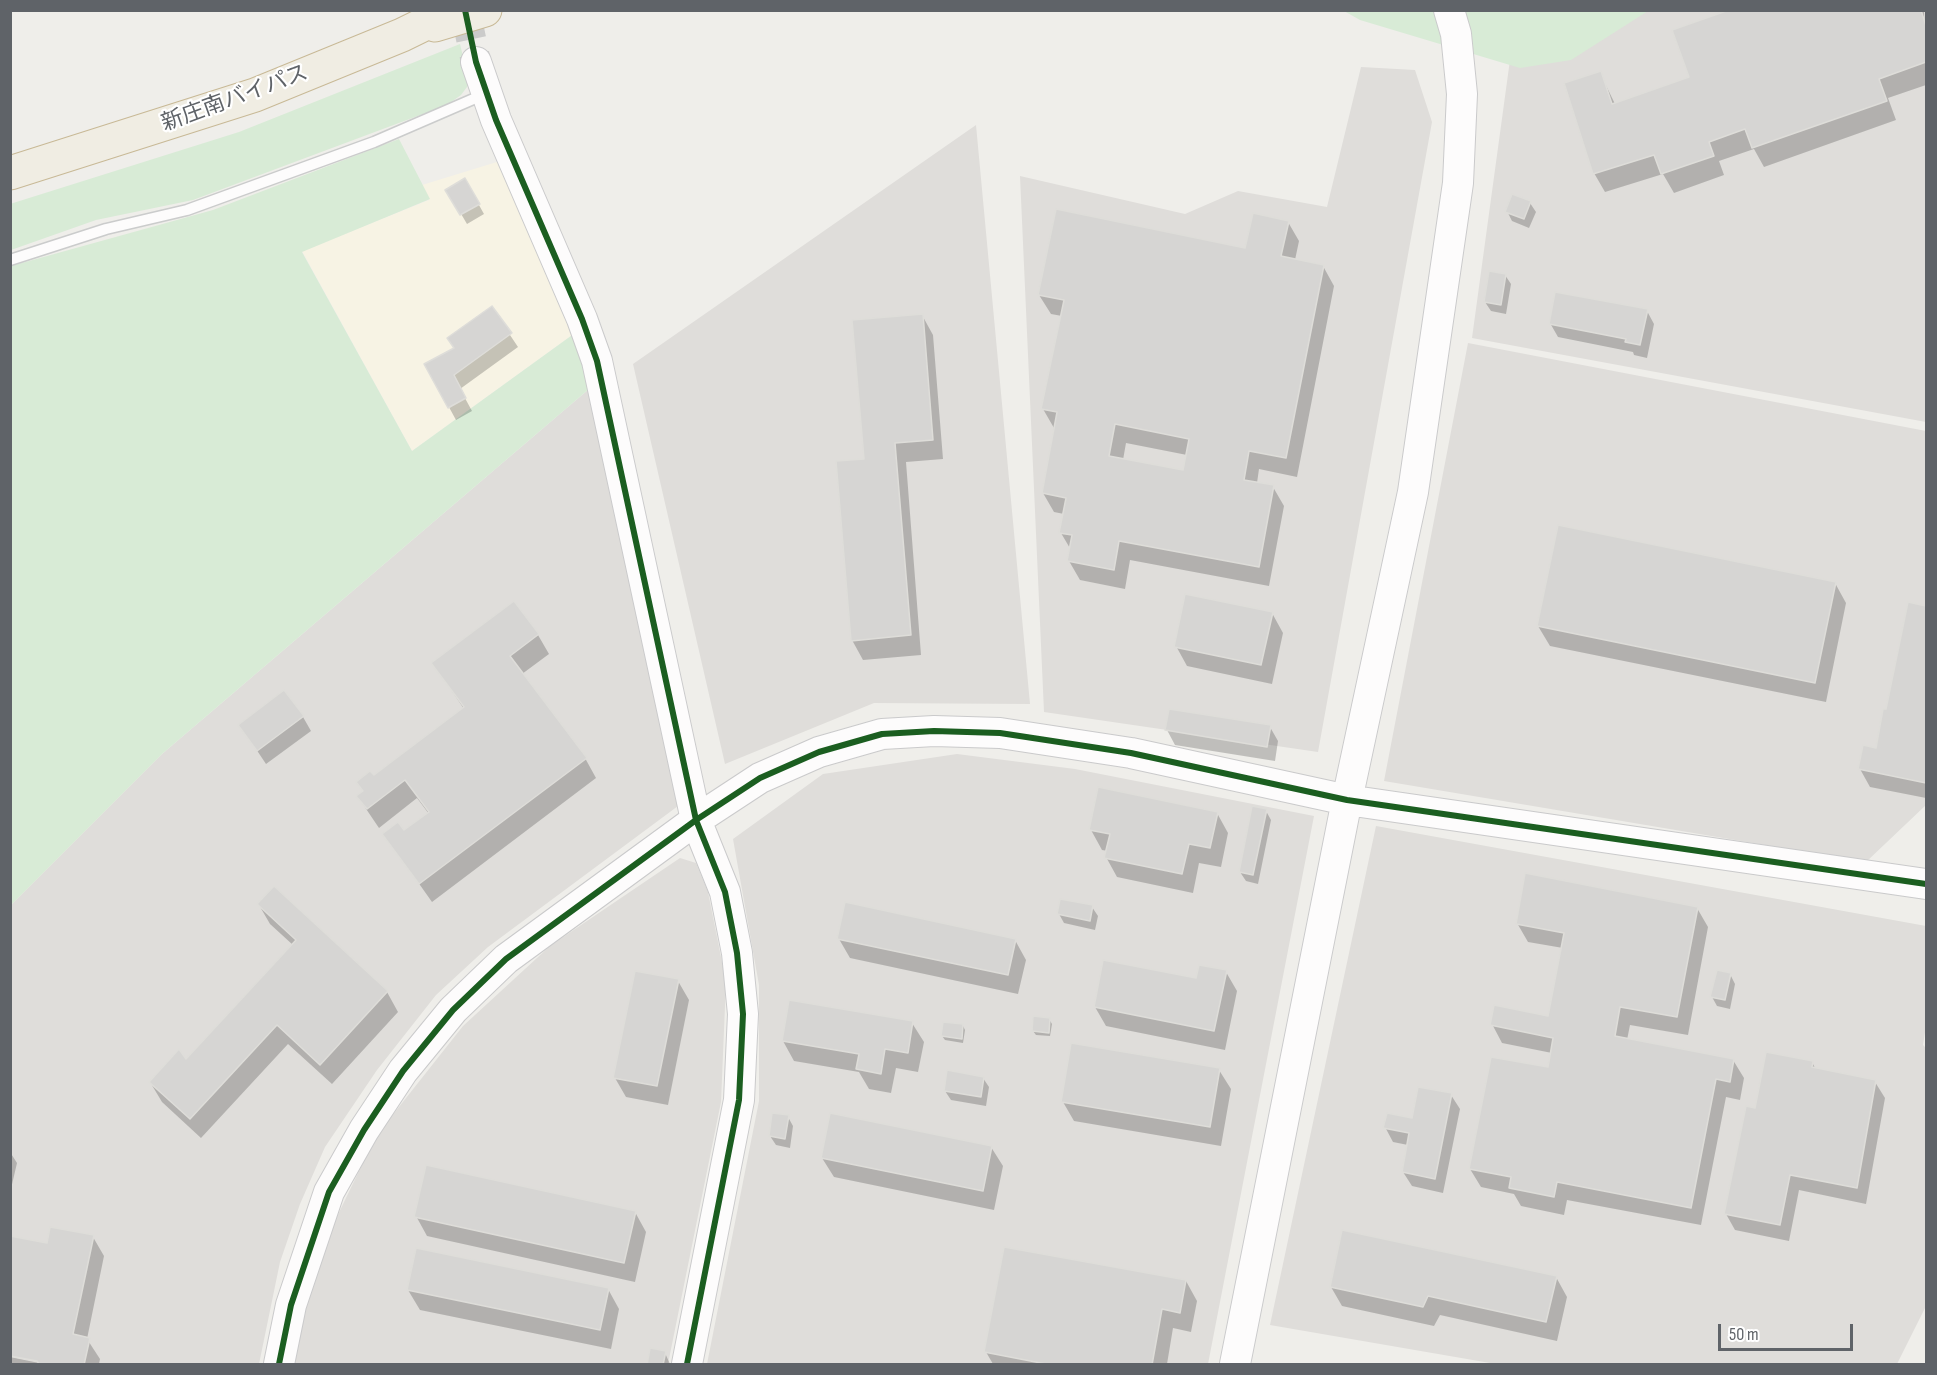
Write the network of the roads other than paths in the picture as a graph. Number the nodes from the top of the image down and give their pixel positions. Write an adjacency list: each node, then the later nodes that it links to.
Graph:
1 (453, 10): 4 (highway, 新庄南バイパス)
2 (485, 10): 4 (highway)
3 (1449, 10): 11 (street)
4 (402, 35): 7 (highway, 新庄南バイパス)
5 (476, 62): 6 (street)
6 (487, 93): 10 (lane); 12 (street)
7 (100, 146): 8 (highway); 9 (highway, 新庄南バイパス)
8 (10, 157)
9 (10, 173)
10 (10, 260)
11 (1347, 800): 12 (street); 13 (street); 16 (street)
12 (696, 820): 14 (street); 15 (street)
13 (1926, 884)
14 (279, 1365)
15 (687, 1365)
16 (1235, 1365)

